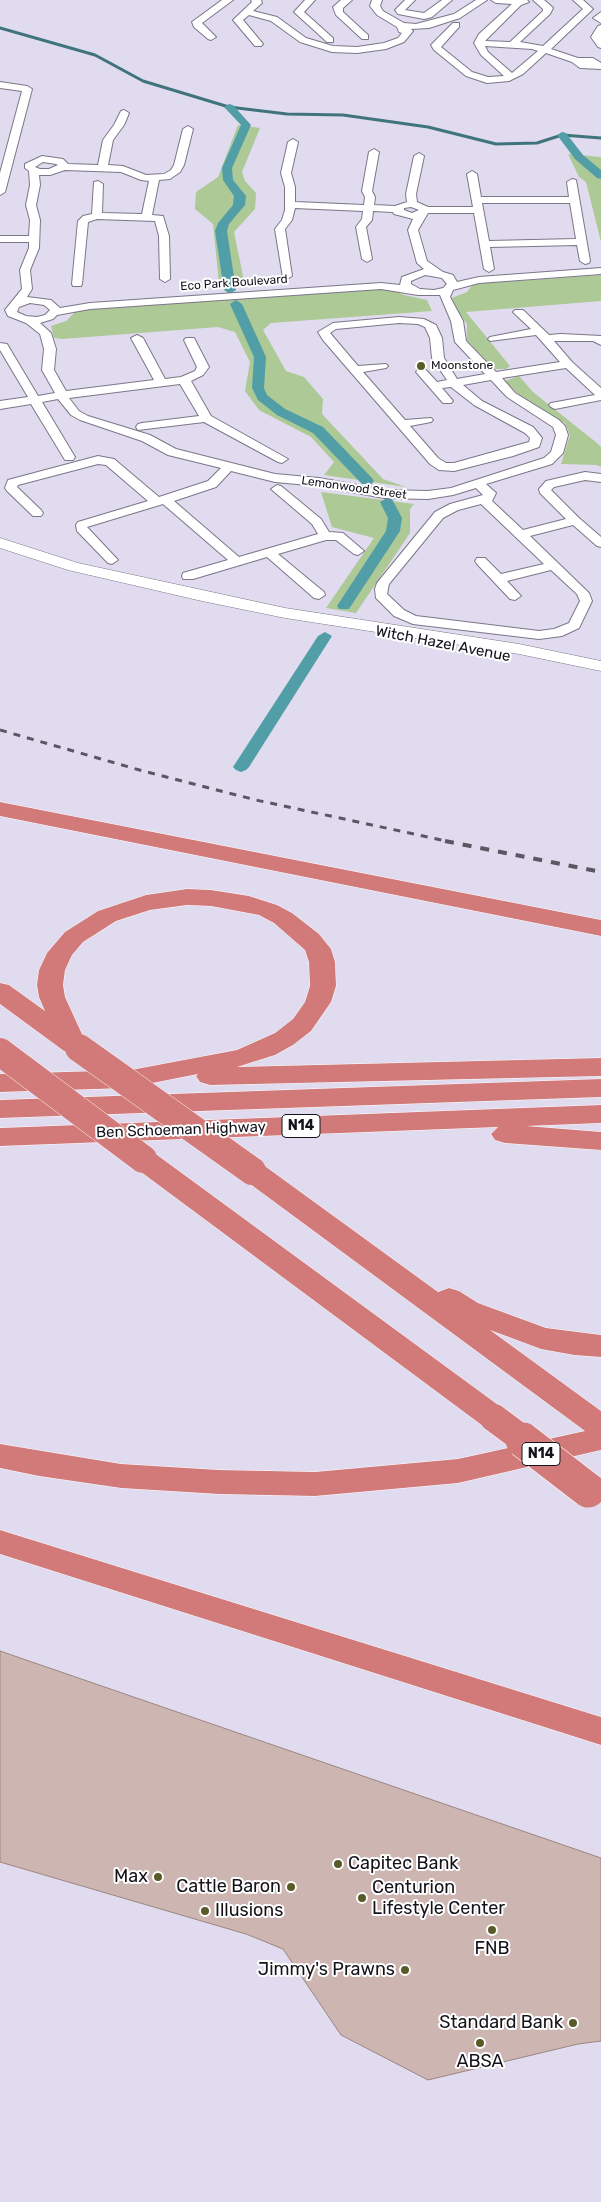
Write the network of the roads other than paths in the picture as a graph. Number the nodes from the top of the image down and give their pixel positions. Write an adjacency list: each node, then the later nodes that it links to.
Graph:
1 (228, 0): 20 (street)
2 (256, 0): 13 (street)
3 (310, 0): 19 (street)
4 (348, 0): 22 (street)
5 (377, 0): 17 (street)
6 (410, 0): 7 (street)
7 (447, 0)
8 (482, 0): 17 (street)
9 (496, 0): 12 (street)
10 (538, 0): 12 (street); 26 (street)
11 (578, 0): 28 (street)
12 (518, 3): 24 (street)
13 (247, 12): 21 (street); 25 (street)
14 (601, 15): 15 (street)
15 (601, 20)
16 (456, 25): 30 (street)
17 (409, 28): 21 (street)
18 (601, 28): 27 (street)
19 (321, 33): 21 (street); 23 (street)
20 (210, 37)
21 (298, 37)
22 (365, 37)
23 (330, 40)
24 (479, 43): 26 (street); 30 (street)
25 (258, 44)
26 (514, 44): 28 (street)
27 (601, 45)
28 (544, 49): 29 (street); 30 (street)
29 (597, 62)
30 (511, 77)
31 (0, 85): 37 (street)
32 (124, 113): 40 (street)
33 (188, 129): 43 (street)
34 (293, 142): 50 (street)
35 (374, 152): 52 (street)
36 (419, 156): 49 (street)
37 (6, 159): 39 (street); 47 (street)
38 (63, 167): 39 (street); 40 (street); 41 (street)
39 (32, 168): 41 (street); 45 (street)
40 (102, 168): 43 (street)
41 (50, 172): 45 (street)
42 (472, 174): 51 (street)
43 (154, 179): 56 (street)
44 (572, 182): 48 (street)
45 (35, 184): 58 (street)
46 (98, 184): 55 (street)
47 (0, 192)
48 (575, 200): 51 (street); 59 (street)
49 (412, 204): 53 (street); 54 (street)
50 (290, 205): 52 (street); 66 (street)
51 (477, 205): 54 (street); 60 (street)
52 (368, 209): 53 (street); 61 (street)
53 (401, 212): 54 (street); 67 (street)
54 (423, 212): 65 (street)
55 (97, 216): 56 (street); 70 (street)
56 (147, 216): 68 (street)
57 (0, 239): 58 (street)
58 (34, 240): 72 (street)
59 (582, 242): 60 (street); 62 (street)
60 (484, 244): 63 (street)
61 (367, 259)
62 (586, 262)
63 (488, 269)
64 (601, 271): 69 (street)
65 (442, 274): 67 (street, Eco Park Boulevard); 69 (street); 73 (street)
66 (287, 276)
67 (408, 277): 71 (street, Eco Park Boulevard); 74 (street)
68 (165, 279)
69 (479, 280): 73 (street)
70 (77, 284)
71 (381, 286): 74 (street, Eco Park Boulevard); 77 (street, Eco Park Boulevard)
72 (27, 289): 77 (street); 78 (street)
73 (449, 289): 75 (street); 76 (street, Lemonwood Street)
74 (411, 290): 75 (street)
75 (426, 293): 76 (street)
76 (448, 307): 95 (street, Lemonwood Street)
77 (49, 308): 78 (street); 82 (street); 84 (street, Lemonwood Street)
78 (15, 309): 79 (street); 81 (street); 82 (street)
79 (0, 310)
80 (519, 312): 83 (street)
81 (0, 315)
82 (30, 320): 84 (street)
83 (539, 331): 86 (street); 88 (street)
84 (45, 333): 101 (street, Lemonwood Street)
85 (137, 338): 97 (street)
86 (494, 339)
87 (190, 340): 96 (street)
88 (548, 340): 89 (street); 91 (street)
89 (601, 342)
90 (2, 346): 102 (street)
91 (568, 364): 95 (street); 100 (street)
92 (382, 366): 93 (street)
93 (355, 370): 98 (street); 108 (street)
94 (422, 372): 99 (street)
95 (492, 376): 98 (street); 114 (street, Lemonwood Street)
96 (184, 380): 97 (street); 106 (street)
97 (161, 383): 101 (street)
98 (454, 383): 99 (street); 108 (street)
99 (434, 386): 103 (street)
100 (599, 391): 105 (street)
101 (62, 395): 102 (street); 112 (street, Lemonwood Street)
102 (33, 399): 104 (street); 110 (street)
103 (447, 400)
104 (0, 405)
105 (556, 405)
106 (206, 418): 109 (street); 111 (street)
107 (427, 420): 108 (street)
108 (401, 424)
109 (142, 427)
110 (69, 457)
111 (282, 459)
112 (228, 466): 114 (street, Lemonwood Street); 117 (street)
113 (601, 478): 119 (street)
114 (477, 483): 116 (street)
115 (277, 489): 121 (street)
116 (484, 500): 120 (street); 131 (street)
117 (162, 501): 118 (street); 128 (street); 129 (street)
118 (37, 513)
119 (575, 521): 120 (street); 124 (street)
120 (523, 534): 131 (street)
121 (325, 536): 126 (street); 127 (street)
122 (0, 537): 125 (street, Witch Hazel Avenue)
123 (0, 543): 125 (street, Witch Hazel Avenue)
124 (601, 543)
125 (25, 550): 136 (street, Witch Hazel Avenue)
126 (358, 551)
127 (269, 552): 129 (street); 134 (street)
128 (112, 560)
129 (236, 561): 132 (street)
130 (480, 562): 133 (street)
131 (554, 565): 133 (street)
132 (188, 576)
133 (498, 579): 135 (street)
134 (318, 595)
135 (515, 596)
136 (285, 613): 137 (street, Witch Hazel Avenue); 138 (street, Witch Hazel Avenue)
137 (601, 666)
138 (601, 673)
139 (0, 809): 140 (highway)
140 (601, 928)
141 (0, 992): 142 (highway)
142 (76, 1046): 146 (highway); 155 (highway, bridge)
143 (0, 1052): 154 (highway, N14, bridge)
144 (601, 1067): 146 (highway)
145 (0, 1072): 154 (highway, bridge)
146 (127, 1078): 147 (highway)
147 (0, 1083)
148 (601, 1088): 149 (highway, Ben Schoeman Highway / N14)
149 (0, 1109)
150 (601, 1114): 151 (highway, Ben Schoeman Highway / N14)
151 (56, 1135): 152 (highway, Ben Schoeman Highway / N14); 153 (highway)
152 (0, 1137)
153 (601, 1141)
154 (143, 1159): 160 (highway, N14, bridge)
155 (297, 1203): 156 (highway); 157 (highway)
156 (601, 1346)
157 (601, 1427)
158 (601, 1439): 159 (highway)
159 (0, 1456)
160 (594, 1495)
161 (0, 1542): 162 (highway)
162 (601, 1731)

